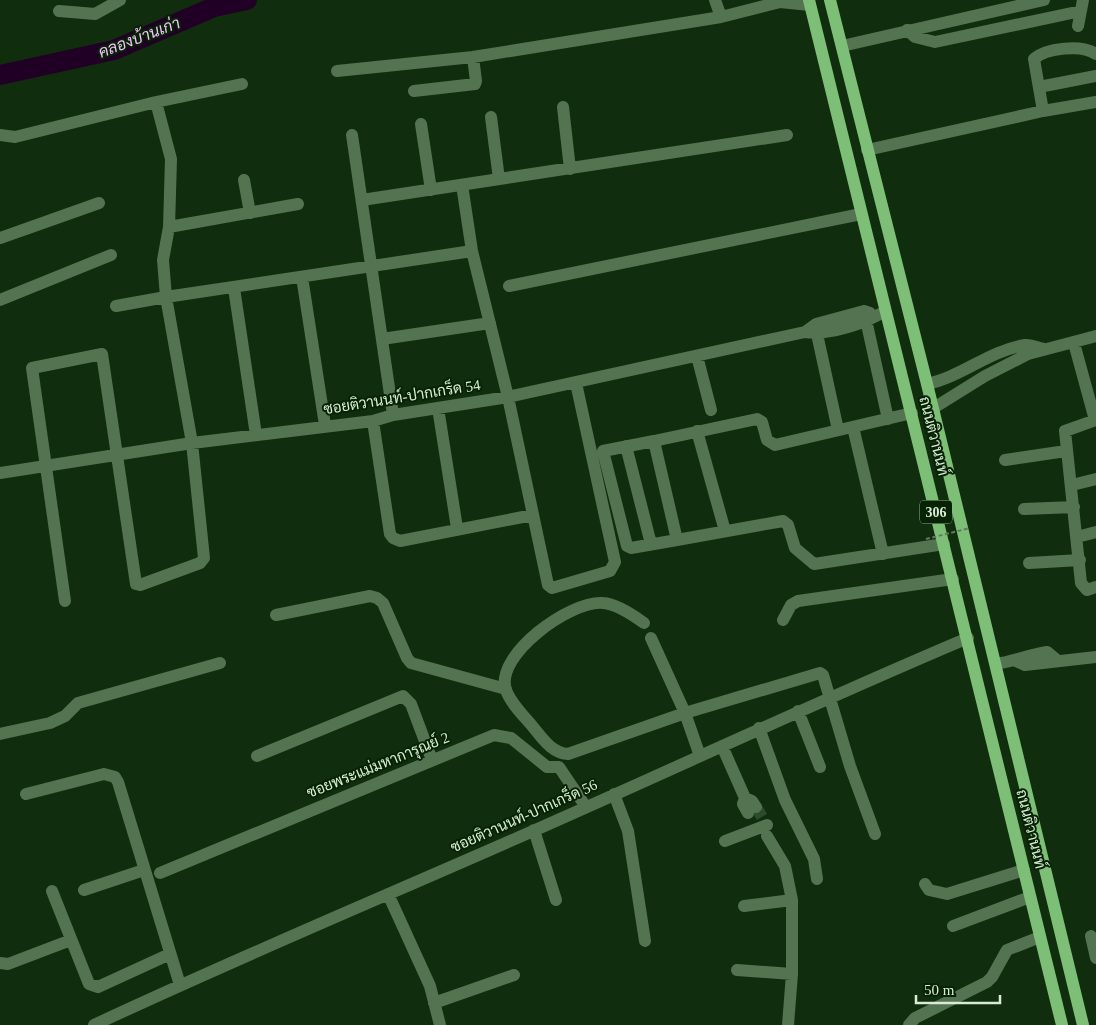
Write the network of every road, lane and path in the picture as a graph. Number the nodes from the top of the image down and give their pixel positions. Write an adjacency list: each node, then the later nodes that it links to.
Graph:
1 (120, 0): 7 (street)
2 (715, 0): 8 (street)
3 (830, 0): 11 (main road, ถนนติวานนท์ / 306)
4 (1044, 0): 10 (street)
5 (809, 2): 8 (street); 29 (main road, ถนนติวานนท์ / 306)
6 (1082, 6): 9 (street); 10 (street)
7 (59, 11)
8 (721, 17): 13 (street)
9 (1078, 26)
10 (908, 30): 11 (street)
11 (842, 46): 28 (main road, ถนนติวานนท์ / 306)
12 (1096, 54): 17 (street)
13 (473, 57): 14 (street); 18 (street)
14 (337, 71)
15 (1096, 76): 17 (street)
16 (242, 84): 19 (street)
17 (1039, 87): 22 (street)
18 (414, 91)
19 (156, 102): 25 (street); 40 (street)
20 (1096, 102): 22 (street)
21 (563, 108): 30 (street)
22 (1043, 110): 28 (street)
23 (491, 117): 31 (street)
24 (420, 124): 34 (street)
25 (0, 135)
26 (352, 135): 35 (street)
27 (787, 135): 30 (street)
28 (867, 150): 29 (main road); 60 (main road, ถนนติวานนท์ / 306)
29 (847, 155): 39 (main road, ถนนติวานนท์ / 306)
30 (570, 168): 31 (street)
31 (499, 179): 33 (street)
32 (244, 180): 38 (street)
33 (462, 185): 34 (street); 42 (street)
34 (431, 190): 35 (street)
35 (362, 200): 44 (street)
36 (99, 202): 41 (street)
37 (298, 204): 38 (street)
38 (250, 213): 40 (street)
39 (861, 214): 46 (street); 51 (main road, ถนนติวานนท์ / 306)
40 (169, 227): 48 (street)
41 (0, 238)
42 (472, 251): 44 (street); 52 (street)
43 (111, 255): 49 (street)
44 (371, 267): 45 (street); 55 (street)
45 (302, 277): 47 (street); 70 (street)
46 (508, 286)
47 (234, 288): 48 (street); 74 (street)
48 (166, 297): 50 (street); 76 (street)
49 (0, 300)
50 (116, 306)
51 (872, 315): 53 (street, ซอยติวานนท์-ปากเกร็ด 54); 65 (main road, ถนนติวานนท์ / 306); 67 (street)
52 (490, 323): 55 (street); 61 (street)
53 (811, 333): 58 (street, ซอยติวานนท์-ปากเกร็ด 54); 72 (street)
54 (1096, 336): 56 (street)
55 (382, 340): 66 (street)
56 (1074, 343): 57 (street); 68 (street)
57 (1046, 350): 60 (street); 63 (street)
58 (698, 356): 59 (street, ซอยติวานนท์-ปากเกร็ด 54); 64 (street)
59 (576, 383): 61 (street, ซอยติวานนท์-ปากเกร็ด 54); 87 (street)
60 (927, 384): 63 (main road, ถนนติวานนท์ / 306)
61 (508, 397): 62 (street, ซอยติวานนท์-ปากเกร็ด 54); 87 (street)
62 (438, 408): 66 (street, ซอยติวานนท์-ปากเกร็ด 54); 88 (street)
63 (932, 409): 110 (main road, ถนนติวานนท์ / 306)
64 (711, 410)
65 (912, 413): 67 (street); 96 (main road, ถนนติวานนท์ / 306)
66 (394, 415): 69 (street, ซอยติวานนท์-ปากเกร็ด 54)
67 (888, 419): 71 (street)
68 (1095, 420): 78 (street)
69 (373, 421): 70 (street, ซอยติวานนท์-ปากเกร็ด 54); 88 (street)
70 (325, 426): 74 (street, ซอยติวานนท์-ปากเกร็ด 54)
71 (853, 427): 72 (street); 97 (street)
72 (838, 430): 73 (street)
73 (697, 431): 75 (street); 90 (street)
74 (256, 435): 76 (street, ซอยติวานนท์-ปากเกร็ด 54)
75 (654, 440): 77 (street); 94 (street)
76 (192, 443): 79 (street, ซอยติวานนท์-ปากเกร็ด 54); 79 (street)
77 (626, 446): 95 (street); 95 (street)
78 (1066, 451): 80 (street); 84 (street)
79 (117, 454): 81 (street, ซอยติวานนท์-ปากเกร็ด 54); 81 (street)
80 (1005, 460)
81 (44, 466): 82 (street, ซอยติวานนท์-ปากเกร็ด 54); 102 (street)
82 (0, 473)
83 (1096, 479): 84 (street)
84 (1072, 485): 85 (street)
85 (1074, 507): 86 (street); 92 (street)
86 (1024, 509)
87 (533, 515): 88 (street)
88 (457, 528)
89 (970, 528): 93 (path, bridge)
90 (725, 531): 94 (street); 97 (street)
91 (1096, 532): 92 (street)
92 (1077, 537): 98 (street)
93 (926, 539)
94 (677, 540): 95 (street)
95 (651, 544)
96 (944, 544): 97 (street); 100 (main road, ถนนติวานนท์ / 306)
97 (883, 554)
98 (1080, 560): 99 (street); 101 (street)
99 (1029, 563)
100 (953, 578): 104 (street); 107 (main road, ถนนติวานนท์ / 306)
101 (1096, 587)
102 (65, 601)
103 (276, 615): 111 (street)
104 (783, 620)
105 (644, 623): 111 (street)
106 (652, 638): 114 (street)
107 (968, 638): 112 (street, ซอยติวานนท์-ปากเกร็ด 56); 130 (main road, ถนนติวานนท์ / 306)
108 (1096, 657): 110 (street)
109 (220, 663): 116 (street)
110 (996, 664): 159 (main road, ถนนติวานนท์ / 306)
111 (506, 689): 114 (street)
112 (829, 696): 113 (street, ซอยติวานนท์-ปากเกร็ด 56); 114 (street); 127 (street)
113 (798, 711): 115 (street, ซอยติวานนท์-ปากเกร็ด 56); 121 (street)
114 (684, 713): 119 (street)
115 (759, 728): 117 (street, ซอยติวานนท์-ปากเกร็ด 56); 132 (street)
116 (0, 734)
117 (722, 746): 119 (street, ซอยติวานนท์-ปากเกร็ด 56); 125 (street)
118 (257, 756): 120 (street)
119 (700, 756): 123 (street, ซอยติวานนท์-ปากเกร็ด 56)
120 (432, 760): 124 (street, ซอยพระแม่มหาการุณย์ 2); 131 (street, ซอยพระแม่มหาการุณย์ 2)
121 (820, 767)
122 (26, 794): 129 (street)
123 (614, 794): 124 (street, ซอยติวานนท์-ปากเกร็ด 56); 145 (street)
124 (586, 807): 126 (street, ซอยติวานนท์-ปากเกร็ด 56)
125 (759, 821): 128 (street); 139 (street)
126 (534, 830): 136 (street, ซอยติวานนท์-ปากเกร็ด 56); 138 (street)
127 (875, 834)
128 (725, 841)
129 (144, 870): 134 (street); 146 (street)
130 (1024, 870): 133 (street); 137 (main road, ถนนติวานนท์ / 306)
131 (160, 873)
132 (817, 879)
133 (925, 884)
134 (84, 890)
135 (52, 891): 144 (street)
136 (388, 894): 152 (street, ซอยติวานนท์-ปากเกร็ด 56); 153 (street)
137 (1030, 897): 141 (street); 143 (main road, ถนนติวานนท์ / 306)
138 (556, 900)
139 (792, 900): 140 (street); 150 (street)
140 (744, 906)
141 (954, 926)
142 (1091, 936): 147 (street)
143 (1040, 937): 157 (street); 158 (main road, ถนนติวานนท์ / 306)
144 (71, 940): 146 (street); 148 (street)
145 (646, 941)
146 (170, 954): 152 (street)
147 (1096, 958)
148 (0, 963)
149 (737, 970): 150 (street)
150 (792, 974): 156 (street)
151 (514, 976): 153 (street)
152 (180, 985): 154 (street, ซอยติวานนท์-ปากเกร็ด 56)
153 (434, 1003): 155 (street)
154 (94, 1025)
155 (440, 1025)
156 (788, 1025)
157 (909, 1025)
158 (1062, 1025)
159 (1083, 1025)

